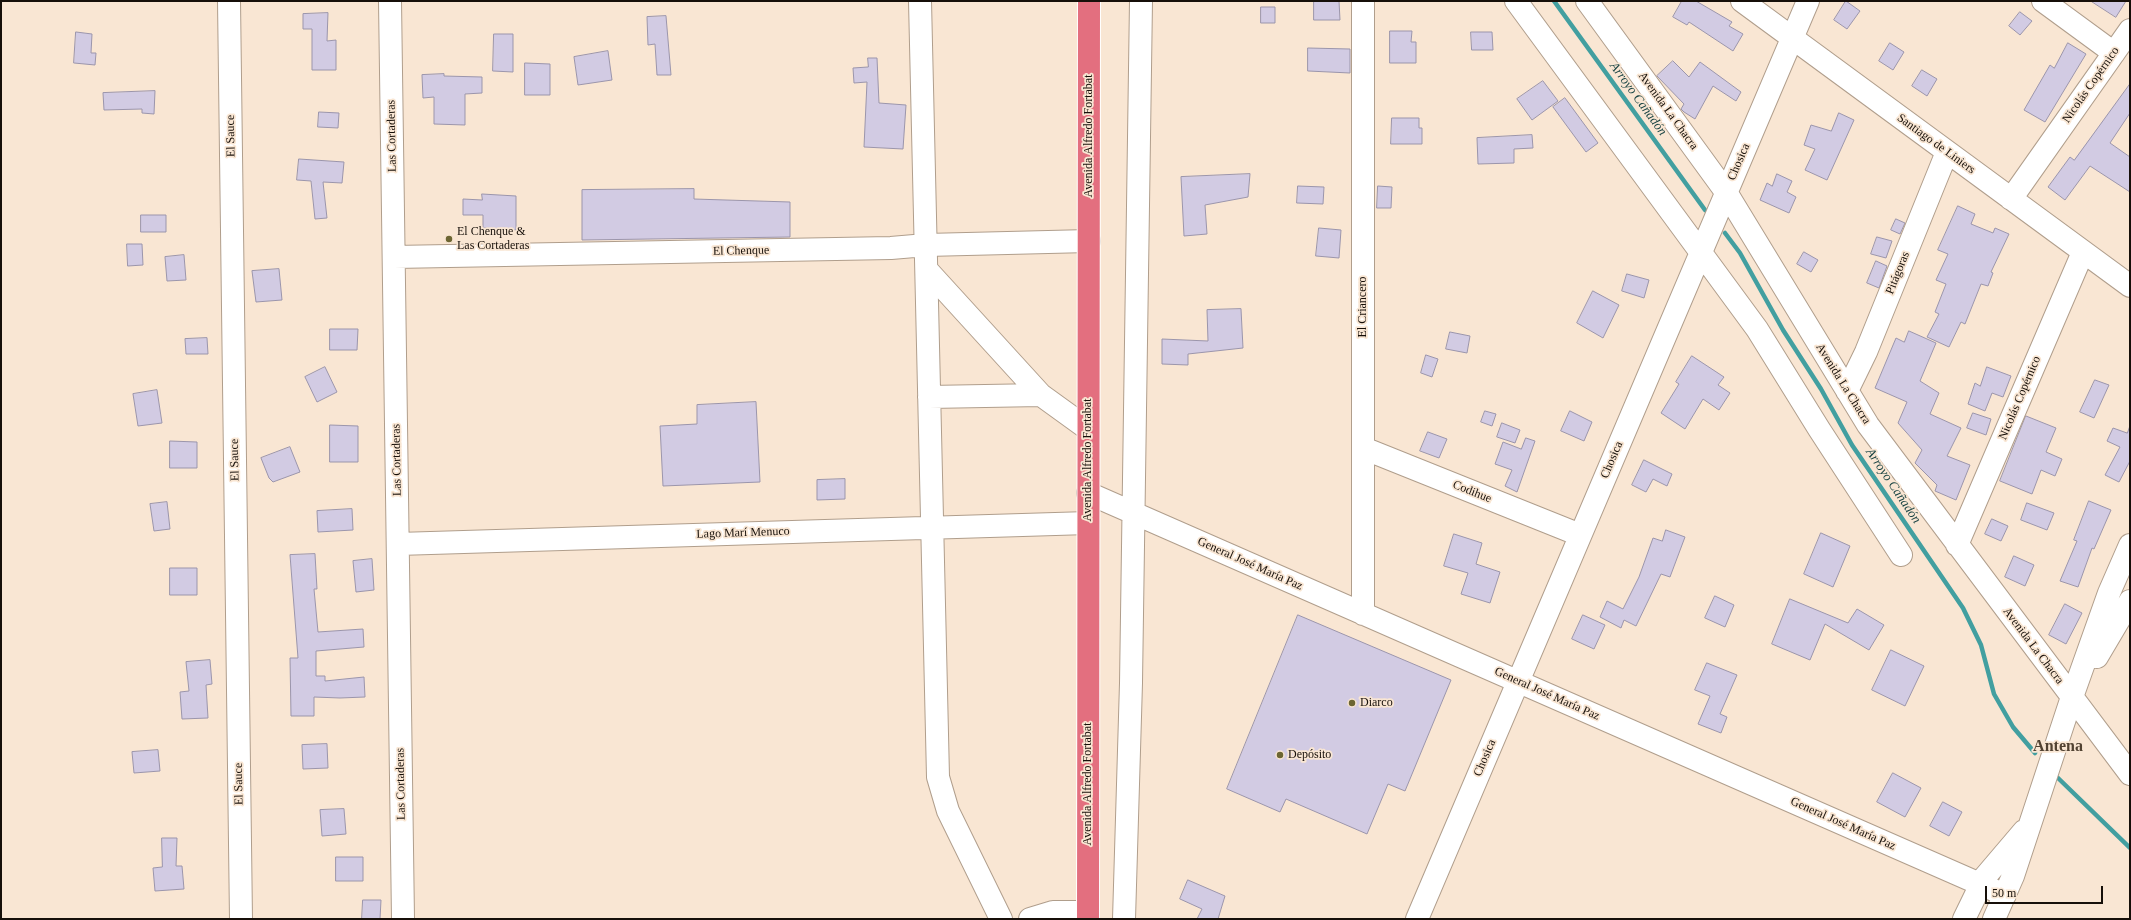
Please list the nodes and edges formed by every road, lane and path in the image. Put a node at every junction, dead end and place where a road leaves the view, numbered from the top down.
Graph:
1 (229, 1) edge
2 (390, 1) edge
3 (920, 1) edge
4 (1089, 1) edge
5 (1142, 1) edge
6 (1363, 1) edge
7 (1516, 1) edge
8 (1587, 1) edge
9 (1742, 1) edge
10 (1808, 1) edge
11 (2043, 1) edge
12 (2130, 30) edge
13 (1792, 38) junction
14 (2114, 53) junction
15 (1947, 152) junction
16 (1726, 192) junction
17 (2010, 199) junction
18 (1089, 241) junction
19 (926, 245) junction
20 (1701, 252) junction
21 (2083, 252) junction
22 (394, 257) junction
23 (927, 270) junction
24 (2130, 286) edge
25 (1847, 391) junction
26 (1041, 395) junction
27 (930, 397) junction
28 (1088, 429) junction
29 (1363, 448) junction
30 (1088, 493) junction
31 (1134, 513) junction
32 (1088, 523) junction
33 (933, 528) junction
34 (1580, 535) junction
35 (398, 544) junction
36 (1957, 545) junction
37 (2130, 545) edge
38 (1901, 555) dead end
39 (2122, 586) edge
40 (2130, 601) edge
41 (1363, 614) junction
42 (1518, 681) junction
43 (2072, 697) junction
44 (2126, 766) edge
45 (2030, 824) junction
46 (1980, 884) junction
47 (2005, 895) junction
48 (1088, 916) edge
49 (241, 919) edge
50 (403, 919) edge
51 (1001, 919) edge
52 (1030, 919) edge
53 (1124, 919) edge
54 (1417, 919) edge
55 (1964, 919) edge
56 (1994, 919) edge

1 - 49 street, El Sauce
2 - 22 street, Las Cortaderas
3 - 19 street
4 - 18 highway, Avenida Alfredo Fortabat
5 - 31 street
6 - 29 street, El Criancero
7 - 20 street
8 - 16 street, Avenida La Chacra
9 - 13 street, Santiago de Liniers
10 - 13 street, Chosica
11 - 14 street
12 - 14 street, Nicolás Copérnico
13 - 15 street, Santiago de Liniers
13 - 16 street, Chosica
14 - 17 street, Nicolás Copérnico
15 - 17 street, Santiago de Liniers
15 - 25 street, Pitágoras
16 - 20 street, Chosica
16 - 25 street, Avenida La Chacra
17 - 21 street, Santiago de Liniers
18 - 19 street, El Chenque
18 - 28 highway, Avenida Alfredo Fortabat
19 - 22 street, El Chenque
19 - 23 street
20 - 34 street, Chosica
20 - 38 street
21 - 24 street, Santiago de Liniers
21 - 36 street, Nicolás Copérnico
22 - 35 street, Las Cortaderas
23 - 26 street
23 - 27 street
25 - 36 street, Avenida La Chacra
26 - 27 street
26 - 28 street
27 - 33 street
28 - 30 highway, Avenida Alfredo Fortabat
29 - 34 street, Codihue
29 - 41 street, El Criancero
30 - 31 street, General José María Paz
30 - 32 highway, Avenida Alfredo Fortabat
31 - 41 street, General José María Paz
31 - 53 street
32 - 33 street, Lago Marí Menuco
32 - 48 highway, Avenida Alfredo Fortabat
33 - 35 street, Lago Marí Menuco
33 - 51 street
34 - 42 street, Chosica
35 - 50 street, Las Cortaderas
36 - 43 street, Avenida La Chacra
37 - 39 street
39 - 43 street
40 - 43 street
41 - 42 street, General José María Paz
42 - 46 street, General José María Paz
42 - 54 street, Chosica
43 - 44 street, Avenida La Chacra
43 - 45 street
45 - 46 street
45 - 47 street
46 - 47 street, General José María Paz
46 - 55 street
47 - 56 street
48 - 52 street

